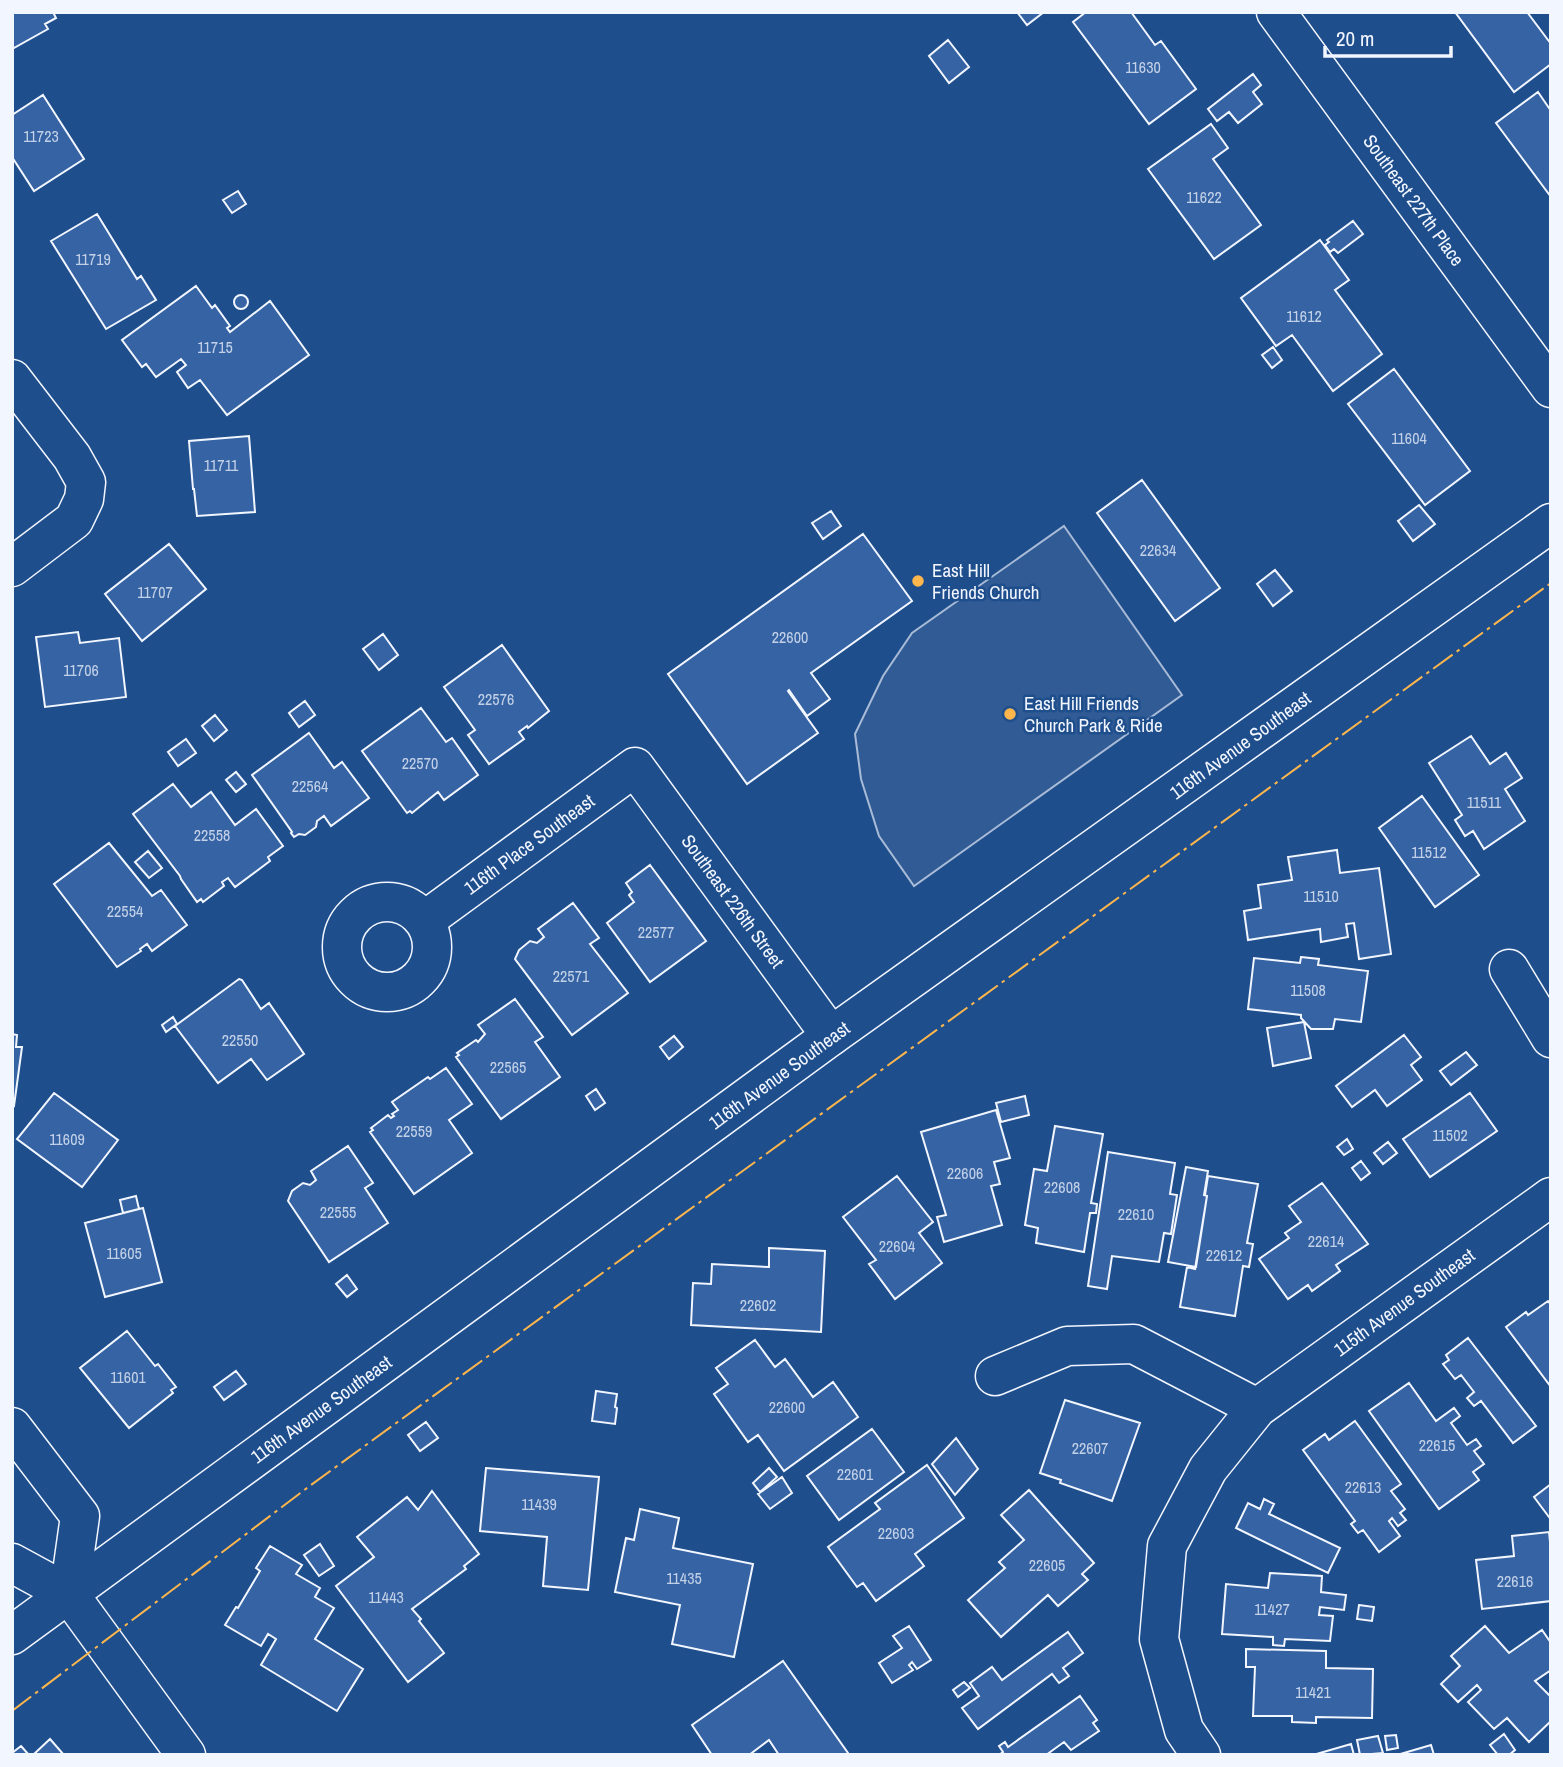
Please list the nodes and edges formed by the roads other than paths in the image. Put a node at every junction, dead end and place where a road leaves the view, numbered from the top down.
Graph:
1 (1276, 12) edge
2 (1551, 388) edge
3 (19, 402) edge
4 (1551, 523) edge
5 (12, 566) edge
6 (635, 767) joint
7 (424, 921) dead end
8 (1509, 969) dead end
9 (831, 1036) junction
10 (1551, 1038) edge
11 (1551, 1197) edge
12 (995, 1376) dead end
13 (1257, 1408) junction
14 (12, 1427) edge
15 (12, 1563) edge
16 (69, 1594) junction
17 (12, 1635) edge
18 (186, 1755) edge
19 (1200, 1755) edge

1 - 2 street, Southeast 227th Place
3 - 5 street
4 - 9 street, 116th Avenue Southeast
6 - 7 street, 116th Place Southeast
6 - 9 street, Southeast 226th Street
8 - 10 street
9 - 16 street, 116th Avenue Southeast
11 - 13 street, 115th Avenue Southeast
12 - 13 street
13 - 19 street
14 - 16 street
15 - 16 street
16 - 17 street, 116th Avenue Southeast
16 - 18 street

